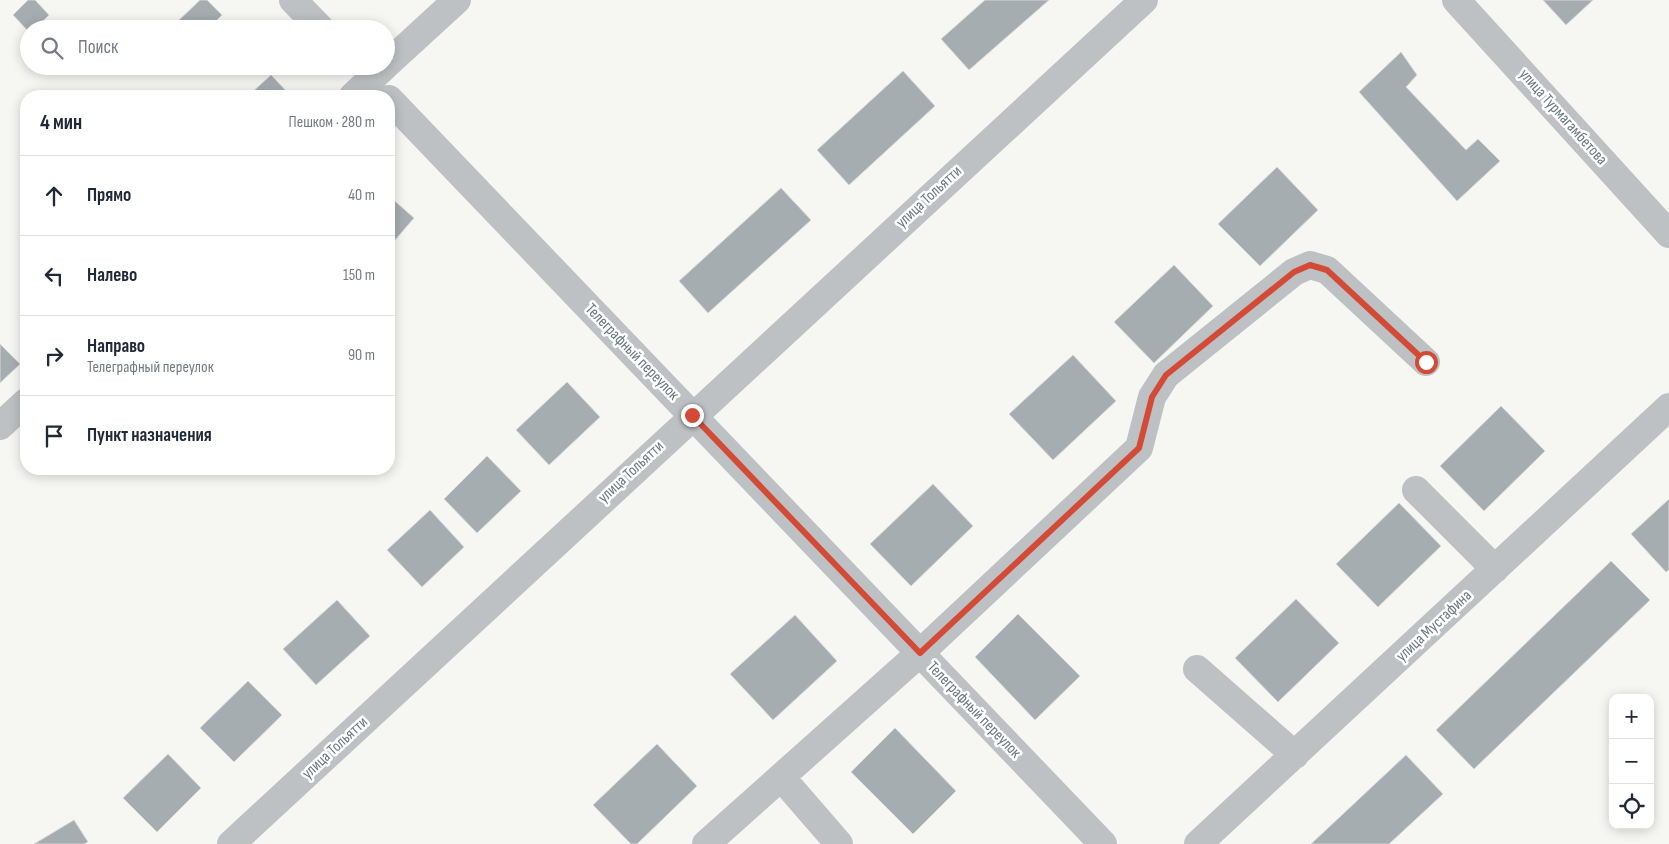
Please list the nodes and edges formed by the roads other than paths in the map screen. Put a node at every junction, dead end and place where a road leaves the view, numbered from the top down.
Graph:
1 (293, 0) edge
2 (457, 0) edge
3 (1144, 0) edge
4 (1456, 0) edge
5 (312, 20) edge
6 (395, 58) edge
7 (395, 105) edge
8 (1669, 234) edge
9 (1426, 362) dead end
10 (20, 408) edge
11 (1669, 408) edge
12 (692, 415) junction
13 (0, 426) edge
14 (1416, 490) dead end
15 (1495, 569) junction
16 (920, 653) junction
17 (1197, 669) dead end
18 (1295, 755) junction
19 (781, 777) junction
20 (231, 844) edge
21 (706, 844) edge
22 (839, 844) edge
23 (1102, 844) edge
24 (1198, 844) edge

1 - 5 street
2 - 6 street
3 - 12 street, улица Тольятти
4 - 8 street, улица Турмагамбетова
7 - 12 street, Телеграфный переулок
9 - 16 street
10 - 13 street
11 - 15 street, улица Мустафина
12 - 16 street, Телеграфный переулок
12 - 20 street, улица Тольятти
14 - 15 street
15 - 18 street, улица Мустафина
16 - 19 street
16 - 23 street, Телеграфный переулок
17 - 18 street
18 - 24 street, улица Мустафина
19 - 21 street
19 - 22 street

